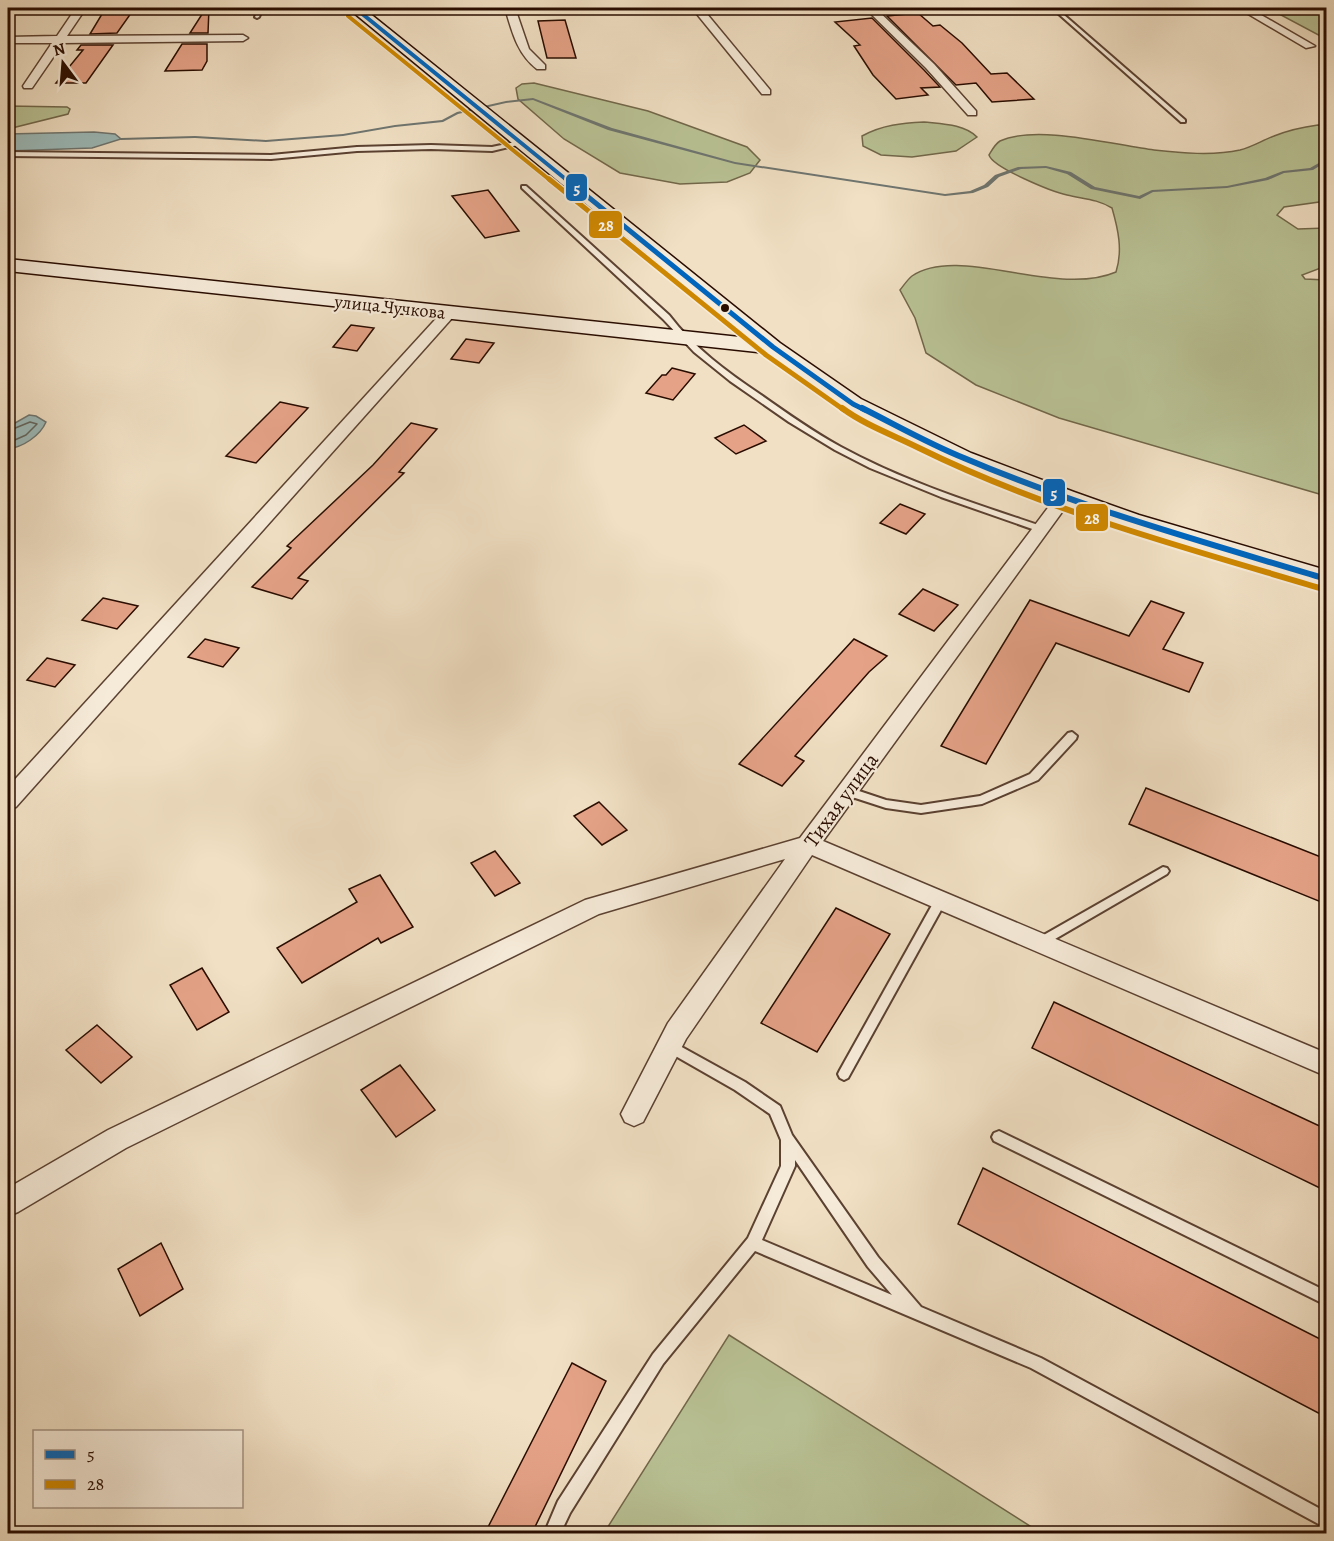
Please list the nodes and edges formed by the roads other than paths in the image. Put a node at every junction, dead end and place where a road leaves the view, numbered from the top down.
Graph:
1 (81, 8) edge
2 (261, 8) edge
3 (356, 8) edge
4 (510, 8) edge
5 (698, 8) edge
6 (870, 8) edge
7 (1054, 8) edge
8 (1243, 8) edge
9 (256, 17) dead end
10 (243, 38) dead end
11 (59, 39) junction
12 (8, 40) edge
13 (1310, 46) dead end
14 (542, 67) dead end
15 (28, 86) dead end
16 (766, 92) dead end
17 (972, 113) dead end
18 (1183, 121) dead end
19 (520, 143) junction
20 (8, 154) edge
21 (524, 187) dead end
22 (8, 265) edge
23 (448, 314) junction
24 (681, 338) junction
25 (773, 347) junction
26 (1065, 497) junction
27 (1041, 529) junction
28 (1326, 579) edge
29 (1072, 736) dead end
30 (847, 791) junction
31 (8, 801) edge
32 (807, 844) junction
33 (1164, 871) dead end
34 (940, 901) junction
35 (1039, 943) junction
36 (669, 1046) junction
37 (1326, 1065) edge
38 (844, 1074) dead end
39 (634, 1114) dead end
40 (999, 1137) dead end
41 (789, 1140) junction
42 (8, 1203) edge
43 (753, 1243) junction
44 (1326, 1298) edge
45 (918, 1313) junction
46 (1326, 1520) edge
47 (552, 1533) edge

1 - 11 street
2 - 9 lane
3 - 19 main road
4 - 14 street
5 - 16 street
6 - 17 street
7 - 18 lane
8 - 13 street
10 - 11 street
11 - 12 street
11 - 15 street
19 - 20 lane
19 - 25 main road
21 - 24 lane
22 - 23 main road, улица Чучкова
23 - 24 main road, улица Чучкова
23 - 31 street
24 - 25 main road, улица Чучкова
24 - 27 lane
25 - 26 main road
26 - 27 street, Тихая улица
26 - 28 main road
27 - 30 street, Тихая улица
29 - 30 lane
30 - 32 street, Тихая улица
32 - 34 street
32 - 36 street, Тихая улица
32 - 42 street
33 - 35 lane
34 - 35 street
34 - 38 lane
35 - 37 street
36 - 39 street, Тихая улица
36 - 41 lane
40 - 44 lane
41 - 43 lane
41 - 45 lane
43 - 45 lane
43 - 47 lane
45 - 46 lane

